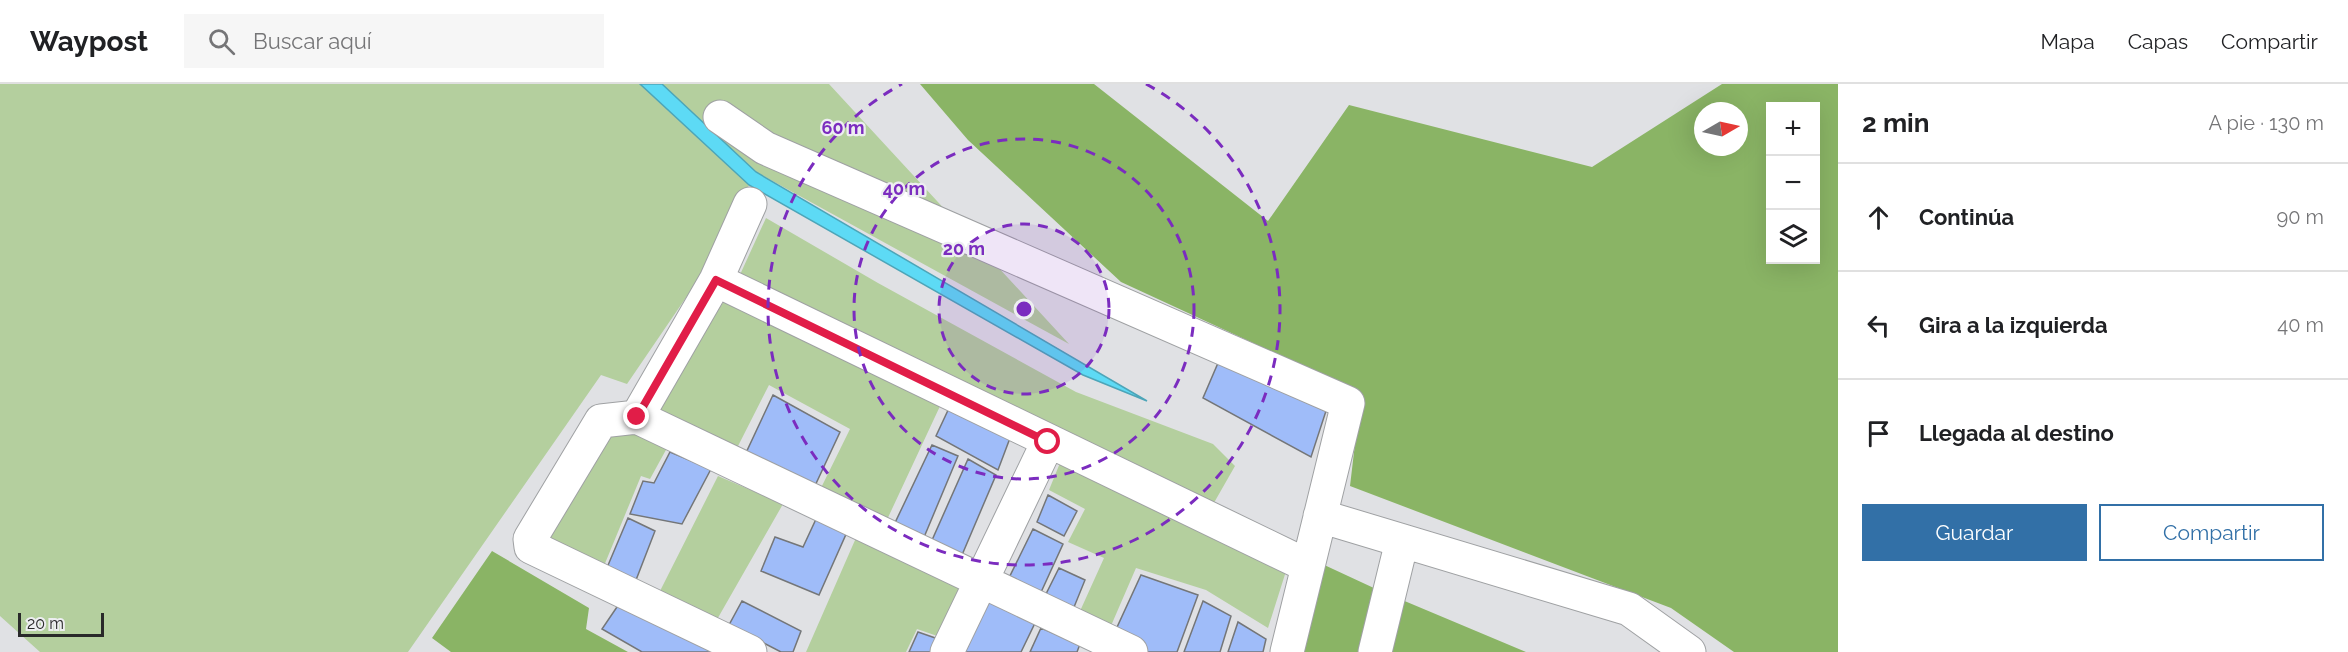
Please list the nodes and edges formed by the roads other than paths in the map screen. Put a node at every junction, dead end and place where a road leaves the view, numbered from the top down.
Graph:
1 (720, 117) dead end
2 (750, 204) dead end
3 (716, 280) junction
4 (637, 417) junction
5 (1048, 442) junction
6 (1320, 516) junction
7 (1402, 541) junction
8 (1308, 566) junction
9 (983, 581) junction
10 (750, 652) edge
11 (947, 652) edge
12 (1131, 652) edge
13 (1287, 652) edge
14 (1376, 652) edge
15 (1689, 652) edge

1 - 6 street
2 - 3 street
3 - 4 street
3 - 5 street
4 - 9 street
4 - 10 street
5 - 8 street
5 - 9 street
6 - 7 street
6 - 8 street
7 - 14 street
7 - 15 street
8 - 13 street
9 - 11 street
9 - 12 street

